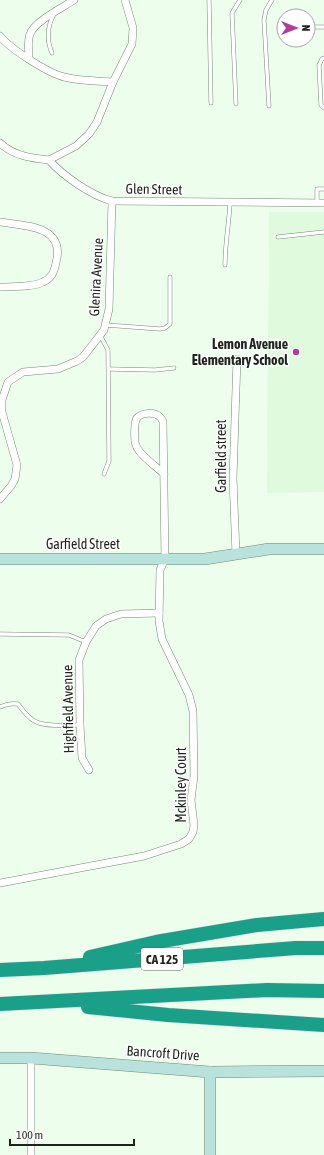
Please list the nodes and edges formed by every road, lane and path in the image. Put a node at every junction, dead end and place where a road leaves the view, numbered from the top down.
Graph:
1 (74, 0) edge
2 (125, 0) edge
3 (209, 0) edge
4 (240, 0) edge
5 (272, 0) edge
6 (55, 13) junction
7 (0, 36) edge
8 (52, 53) dead end
9 (324, 58) edge
10 (29, 59) junction
11 (113, 82) junction
12 (211, 103) dead end
13 (236, 104) dead end
14 (269, 106) dead end
15 (324, 108) edge
16 (0, 143) edge
17 (49, 160) junction
18 (324, 189) edge
19 (112, 201) junction
20 (230, 203) junction
21 (320, 203) edge
22 (0, 222) edge
23 (324, 232) edge
24 (278, 237) dead end
25 (225, 265) dead end
26 (170, 277) dead end
27 (0, 287) edge
28 (106, 325) junction
29 (100, 335) junction
30 (236, 359) dead end
31 (174, 368) dead end
32 (108, 369) junction
33 (104, 474) dead end
34 (164, 474) junction
35 (0, 499) edge
36 (324, 549) edge
37 (236, 554) junction
38 (0, 559) edge
39 (165, 559) junction
40 (159, 613) junction
41 (0, 634) edge
42 (86, 642) junction
43 (0, 707) edge
44 (80, 724) junction
45 (89, 770) dead end
46 (0, 883) edge
47 (324, 919) edge
48 (324, 948) edge
49 (44, 968) junction
50 (0, 970) edge
51 (324, 990) edge
52 (43, 1002) junction
53 (0, 1004) edge
54 (324, 1025) edge
55 (0, 1058) edge
56 (31, 1058) junction
57 (324, 1071) edge
58 (210, 1072) junction
59 (31, 1155) edge
60 (210, 1155) edge

1 - 6 street
2 - 11 street
3 - 12 lane
4 - 13 lane
5 - 14 lane
6 - 8 lane
6 - 10 street
7 - 10 street
9 - 15 lane
10 - 11 street
11 - 17 street
16 - 17 street
17 - 19 street, Glen Street
18 - 21 lane
19 - 20 street, Glen Street
19 - 28 street, Glenira Avenue
20 - 21 street, Glen Street
20 - 25 lane
22 - 27 street
23 - 24 lane
26 - 28 lane
28 - 29 street, Glenira Avenue
29 - 32 lane
29 - 35 street, Glenira Avenue
30 - 37 street, Garfield street
31 - 32 lane
32 - 33 lane
34 - 34 street
34 - 39 street
36 - 37 street, Garfield Street
37 - 39 street, Garfield Street
38 - 39 street, Garfield Street
39 - 40 street
40 - 42 street, Highfield Avenue
40 - 46 street, Mckinley Court
41 - 42 lane
42 - 44 street, Highfield Avenue
43 - 44 lane
44 - 45 street, Highfield Avenue
47 - 49 highway
48 - 49 highway, CA 125
49 - 50 highway, CA 125
51 - 52 highway
52 - 53 highway
52 - 54 highway
55 - 56 street, Bancroft Drive
56 - 58 street, Bancroft Drive
56 - 59 street
57 - 58 street, Bancroft Drive
58 - 60 street

